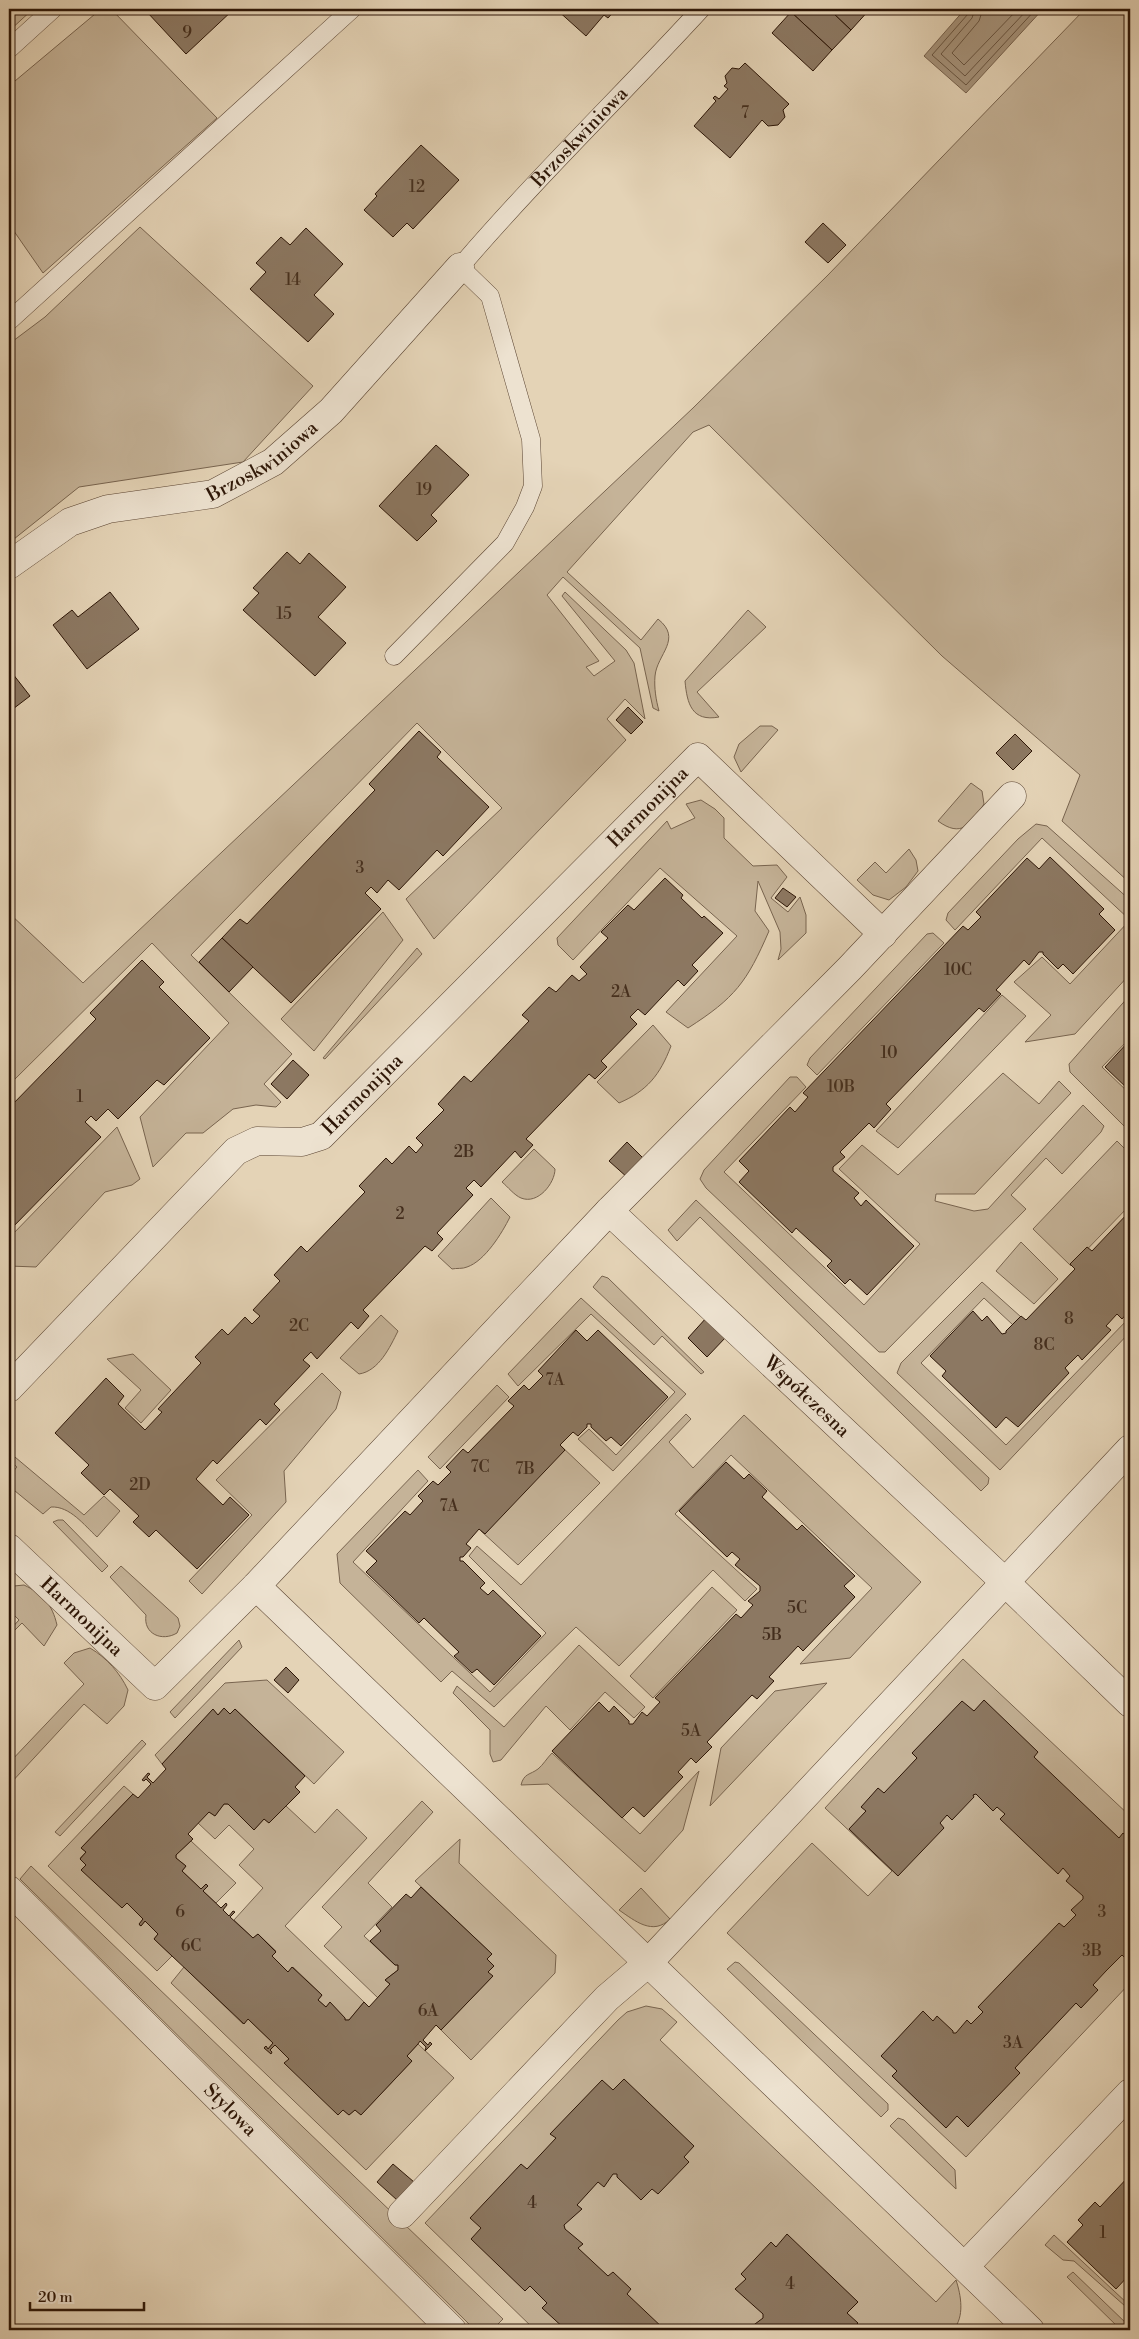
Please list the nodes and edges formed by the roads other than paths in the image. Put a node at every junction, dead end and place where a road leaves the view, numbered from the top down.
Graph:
1 (52, 9) edge
2 (352, 9) edge
3 (702, 9) edge
4 (9, 49) edge
5 (460, 267) junction
6 (9, 321) edge
7 (9, 565) edge
8 (394, 656) dead end
9 (1012, 796) dead end
10 (883, 934) junction
11 (609, 1211) junction
12 (9, 1388) edge
13 (1130, 1449) edge
14 (9, 1548) edge
15 (1006, 1582) junction
16 (256, 1586) junction
17 (1130, 1703) edge
18 (9, 1890) edge
19 (648, 1963) junction
20 (1130, 2093) edge
21 (402, 2214) dead end
22 (965, 2266) junction
23 (452, 2330) edge
24 (1030, 2330) edge

1 - 4 lane
2 - 6 lane
3 - 5 lane, Brzoskwiniowa
5 - 7 street, Brzoskwiniowa
5 - 8 lane
9 - 10 street
10 - 11 street
10 - 12 street, Harmonijna
11 - 15 street, Współczesna
11 - 16 street
13 - 15 street
14 - 16 street, Harmonijna
15 - 17 street, Współczesna
15 - 19 street
16 - 19 street
18 - 23 street, Stylowa
19 - 21 street
19 - 22 street
20 - 22 street
22 - 24 street

